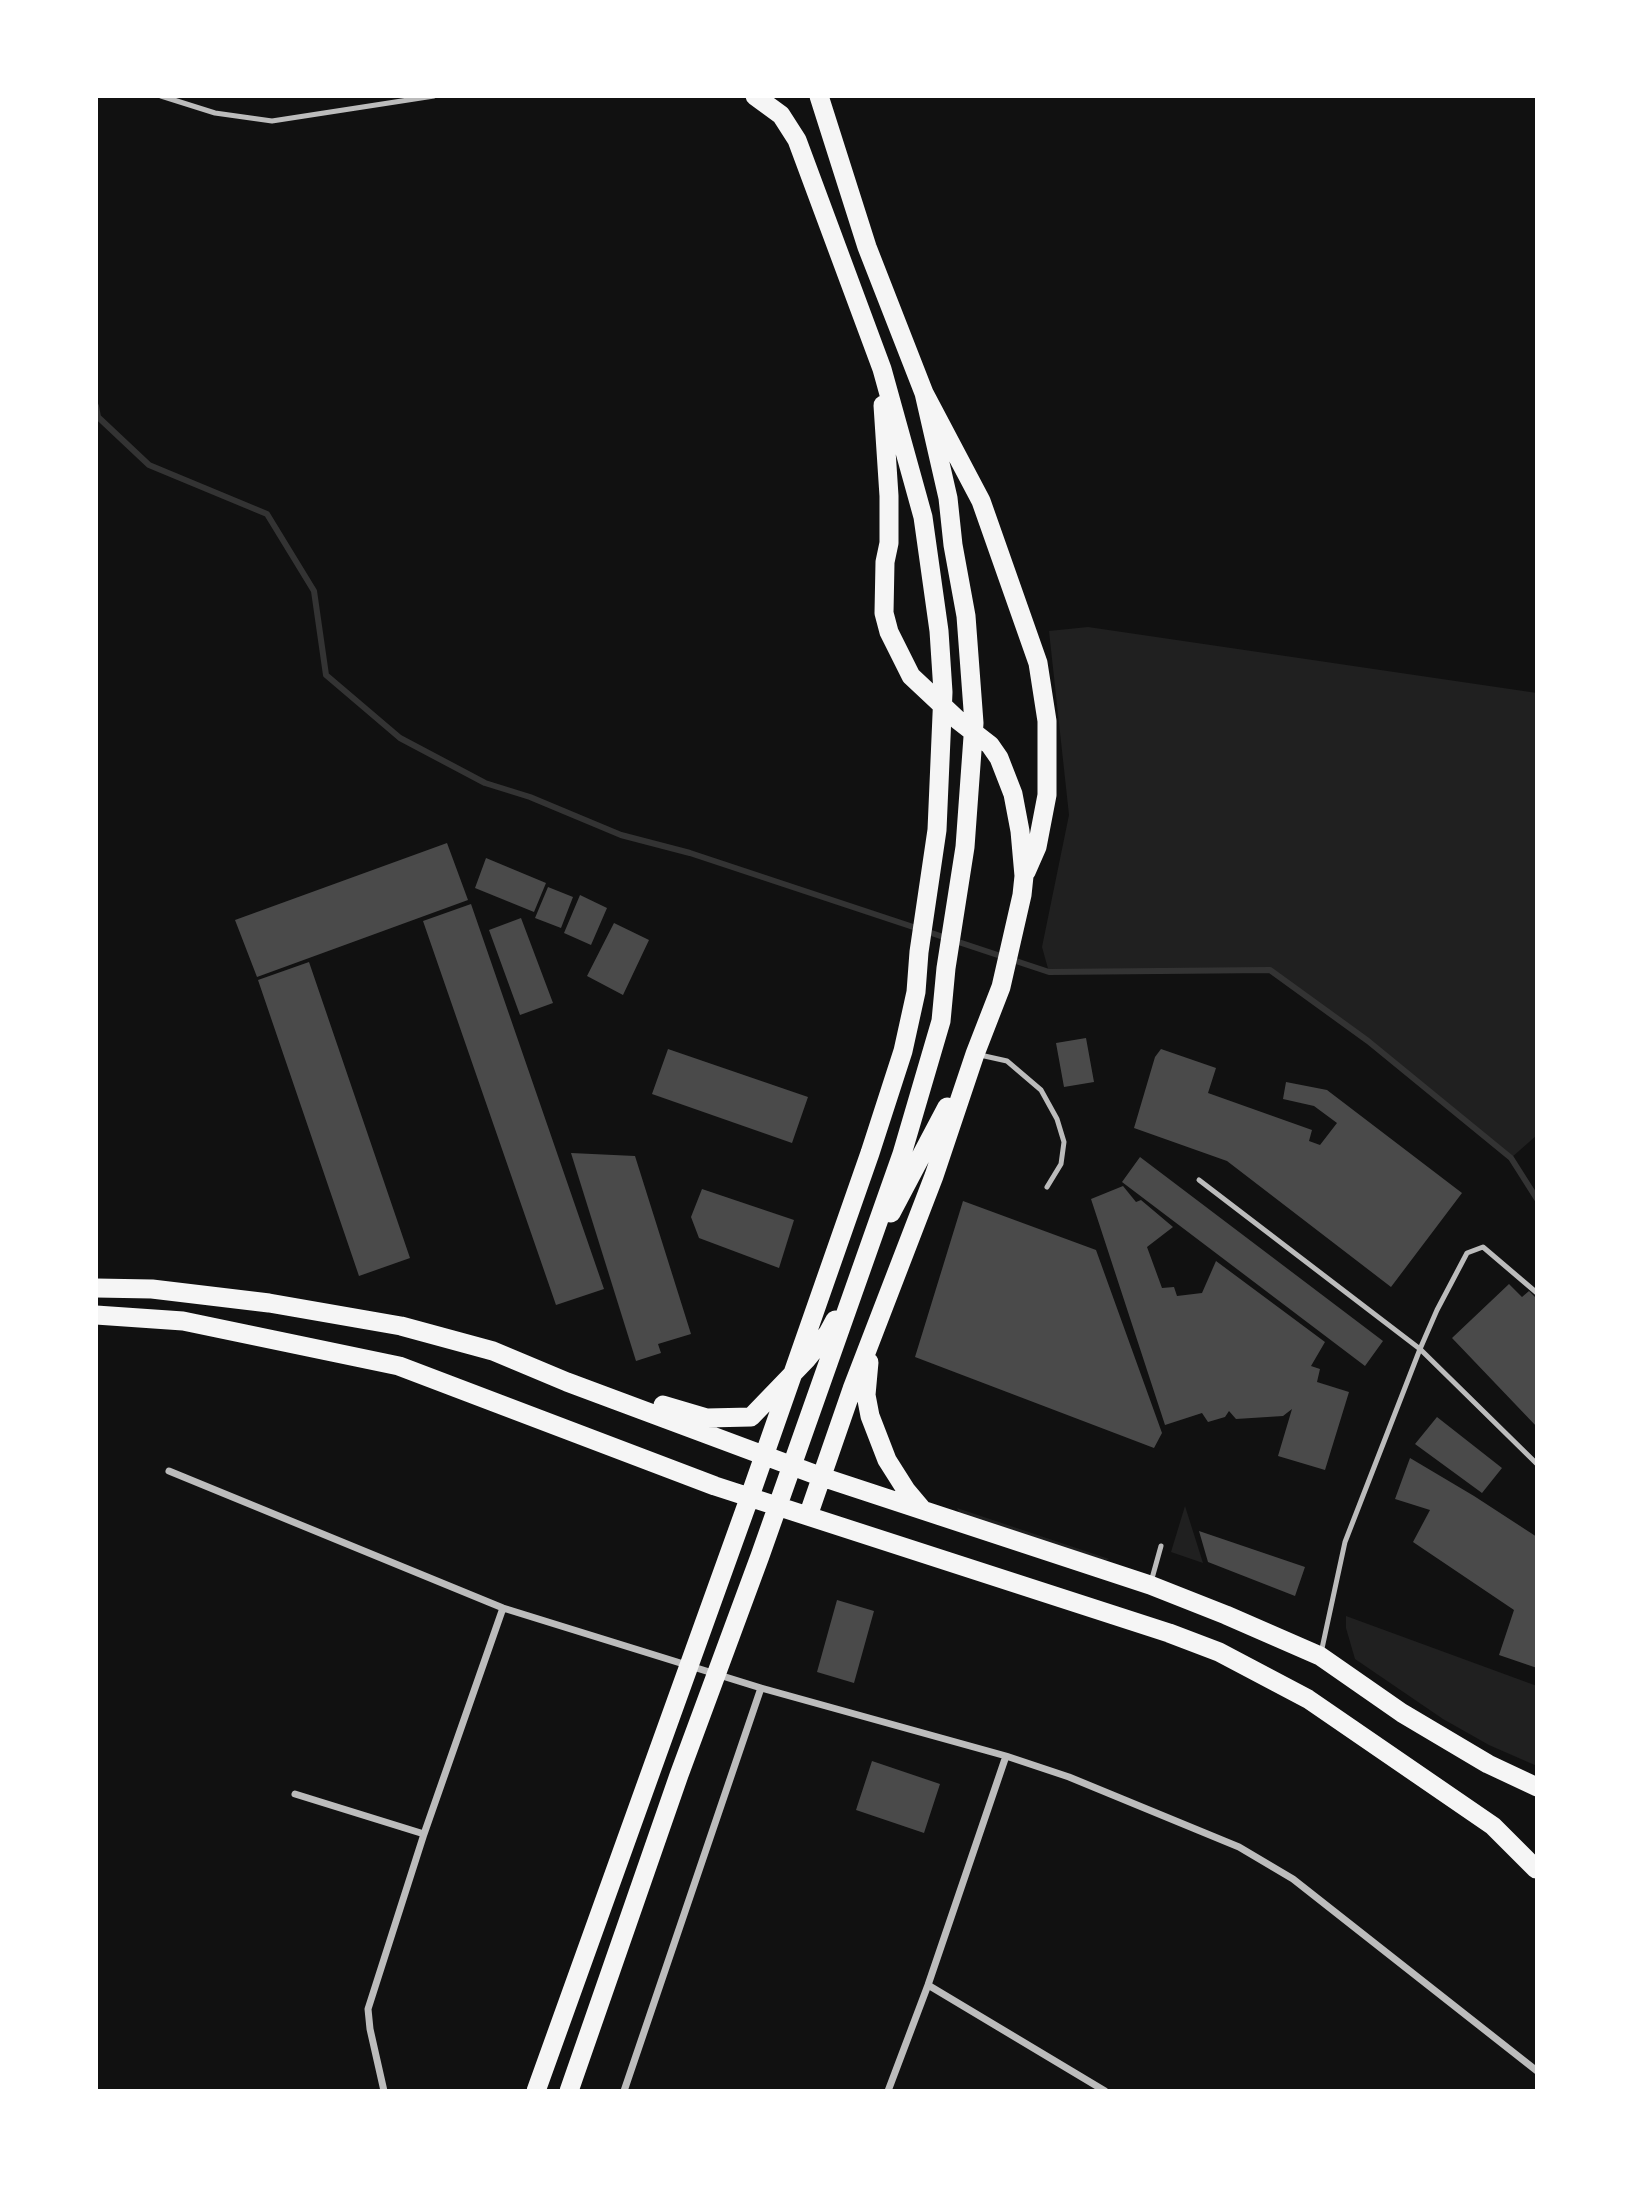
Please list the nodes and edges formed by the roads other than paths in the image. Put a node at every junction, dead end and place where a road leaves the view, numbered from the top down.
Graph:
1 (161, 96) edge
2 (434, 96) edge
3 (755, 96) edge
4 (819, 96) edge
5 (881, 369) junction
6 (924, 393) junction
7 (1023, 885) junction
8 (975, 1054) junction
9 (1199, 1180) dead end
10 (1047, 1187) dead end
11 (96, 1288) edge
12 (1537, 1293) edge
13 (96, 1315) edge
14 (875, 1326) junction
15 (1420, 1349) junction
16 (567, 1381) junction
17 (1537, 1464) edge
18 (169, 1471) dead end
19 (822, 1477) junction
20 (925, 1511) junction
21 (808, 1516) junction
22 (1161, 1546) dead end
23 (1150, 1585) junction
24 (503, 1608) junction
25 (1320, 1656) junction
26 (761, 1688) junction
27 (1006, 1756) junction
28 (1537, 1787) edge
29 (295, 1794) dead end
30 (424, 1834) junction
31 (1537, 1847) edge
32 (1536, 1870) edge
33 (928, 1985) junction
34 (1537, 2071) edge
35 (384, 2091) edge
36 (536, 2091) edge
37 (569, 2091) edge
38 (624, 2091) edge
39 (888, 2091) edge
40 (1105, 2091) edge

1 - 2 lane
3 - 5 highway
4 - 6 highway
5 - 7 highway
5 - 36 highway
6 - 7 highway
6 - 37 highway
7 - 8 highway
8 - 10 lane
8 - 14 highway
8 - 16 highway
9 - 15 lane
11 - 16 highway
12 - 15 lane
13 - 21 highway
14 - 19 highway
14 - 20 highway
15 - 17 lane
15 - 25 lane
16 - 19 highway
18 - 24 street
19 - 20 highway
19 - 21 highway
20 - 23 highway
21 - 32 highway
22 - 23 lane
23 - 25 highway
24 - 26 street
24 - 30 street
25 - 28 highway
26 - 27 street
26 - 38 street
27 - 33 street
27 - 34 street
29 - 30 street
30 - 35 street
31 - 32 highway
33 - 39 street
33 - 40 street

